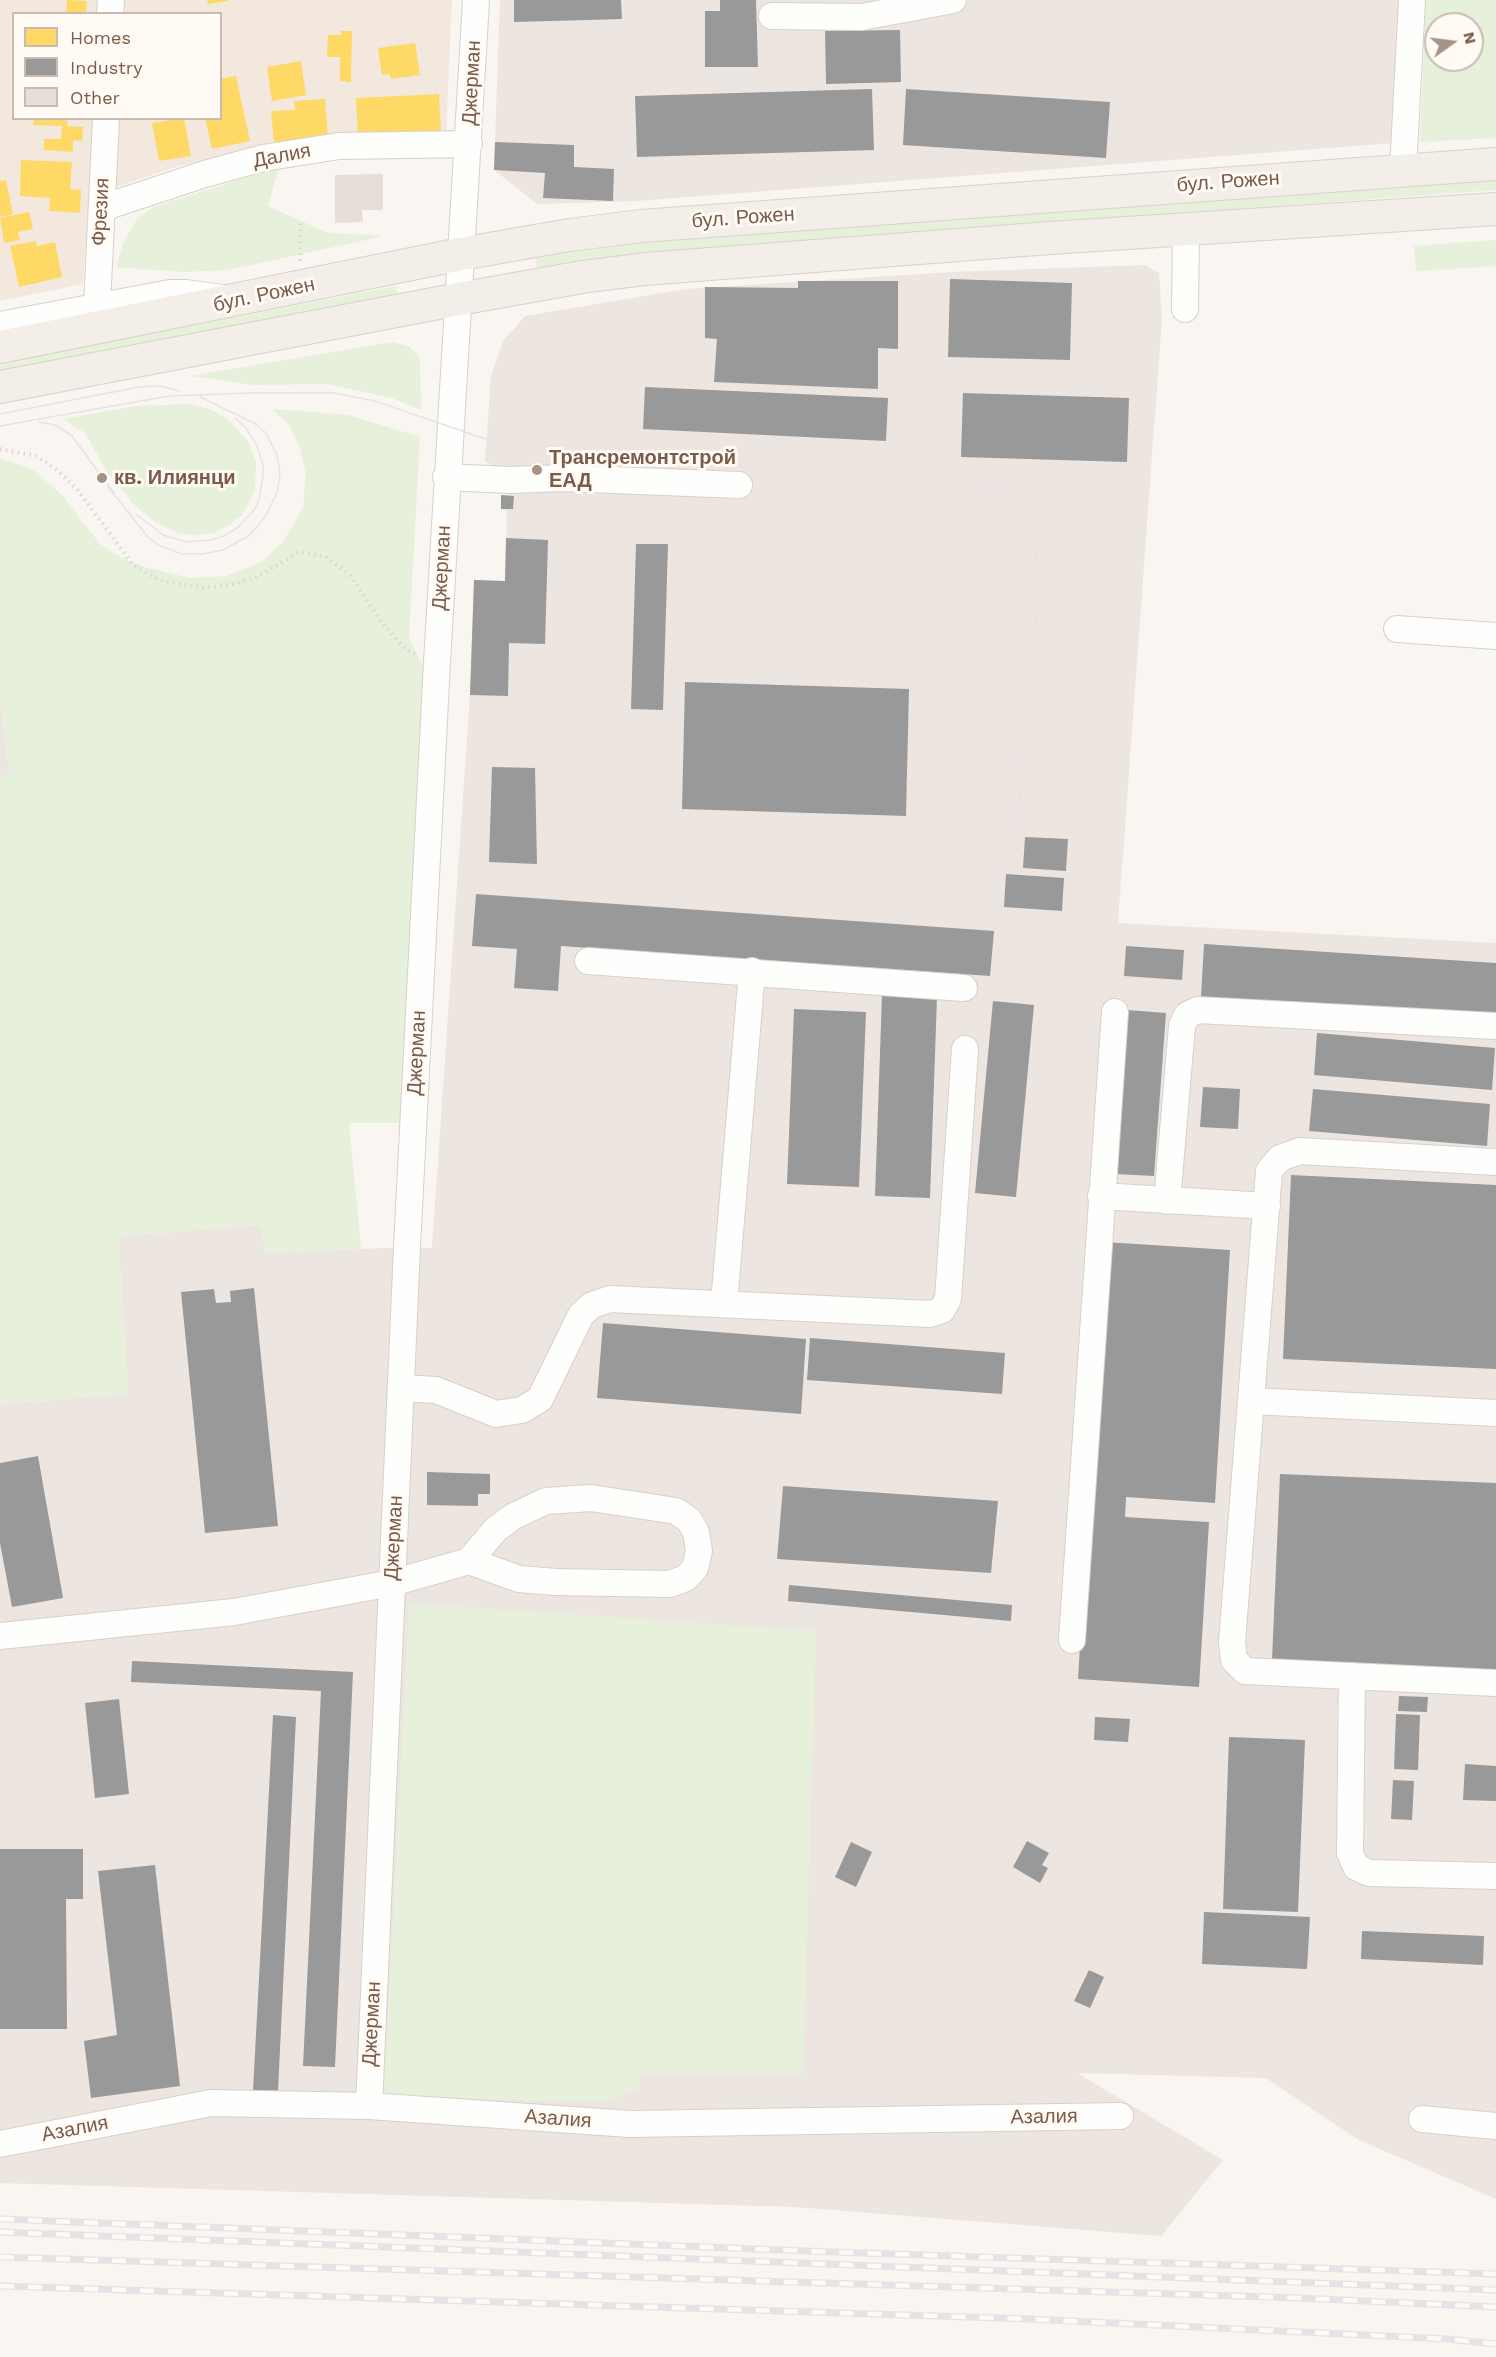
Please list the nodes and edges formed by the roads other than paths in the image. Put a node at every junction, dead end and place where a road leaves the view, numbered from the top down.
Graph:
1 (476, 0) edge
2 (953, 0) edge
3 (1412, 0) edge
4 (772, 16) dead end
5 (106, 120) edge
6 (469, 144) junction
7 (1496, 164) edge
8 (1403, 170) junction
9 (102, 208) junction
10 (1496, 209) edge
11 (1186, 229) junction
12 (461, 254) junction
13 (253, 297) junction
14 (459, 299) junction
15 (97, 306) junction
16 (1185, 309) dead end
17 (0, 325) edge
18 (0, 347) edge
19 (0, 387) edge
20 (446, 477) junction
21 (740, 485) dead end
22 (1397, 629) dead end
23 (1496, 636) edge
24 (588, 961) dead end
25 (752, 971) junction
26 (964, 988) dead end
27 (1115, 1012) dead end
28 (1496, 1026) edge
29 (965, 1048) dead end
30 (1496, 1162) edge
31 (1101, 1196) junction
32 (1167, 1201) junction
33 (1267, 1206) junction
34 (724, 1304) junction
35 (401, 1388) junction
36 (1251, 1401) junction
37 (1496, 1413) edge
38 (469, 1561) junction
39 (392, 1583) junction
40 (0, 1636) edge
41 (1072, 1640) dead end
42 (1352, 1676) junction
43 (1496, 1683) edge
44 (1496, 1876) edge
45 (369, 2106) junction
46 (1120, 2116) dead end
47 (1422, 2119) dead end
48 (1496, 2126) edge
49 (0, 2144) edge

1 - 6 street, Джерман
2 - 4 street
3 - 8 street
5 - 9 street, Фрезия
6 - 9 street, Далия
6 - 12 street, Джерман
7 - 8 main road, бул. Рожен
8 - 12 main road, бул. Рожен
9 - 15 street, Фрезия
10 - 11 main road, бул. Рожен
11 - 14 main road, бул. Рожен
11 - 16 street
12 - 13 main road, бул. Рожен
12 - 14 street, Джерман
13 - 15 street
13 - 18 main road, бул. Рожен
14 - 19 main road, бул. Рожен
14 - 20 street, Джерман
15 - 17 street
20 - 21 street
20 - 35 street, Джерман
22 - 23 street
24 - 25 street
25 - 26 street
25 - 34 street
27 - 31 street
28 - 32 street
29 - 34 street
30 - 33 street
31 - 32 street
31 - 41 street
32 - 33 street
33 - 36 street
34 - 35 street
35 - 39 street, Джерман
36 - 37 street
36 - 42 street
38 - 38 street
38 - 39 street
39 - 40 street
39 - 45 street, Джерман
42 - 43 street
42 - 44 street
45 - 46 street, Азалия
45 - 49 street, Азалия
47 - 48 street

